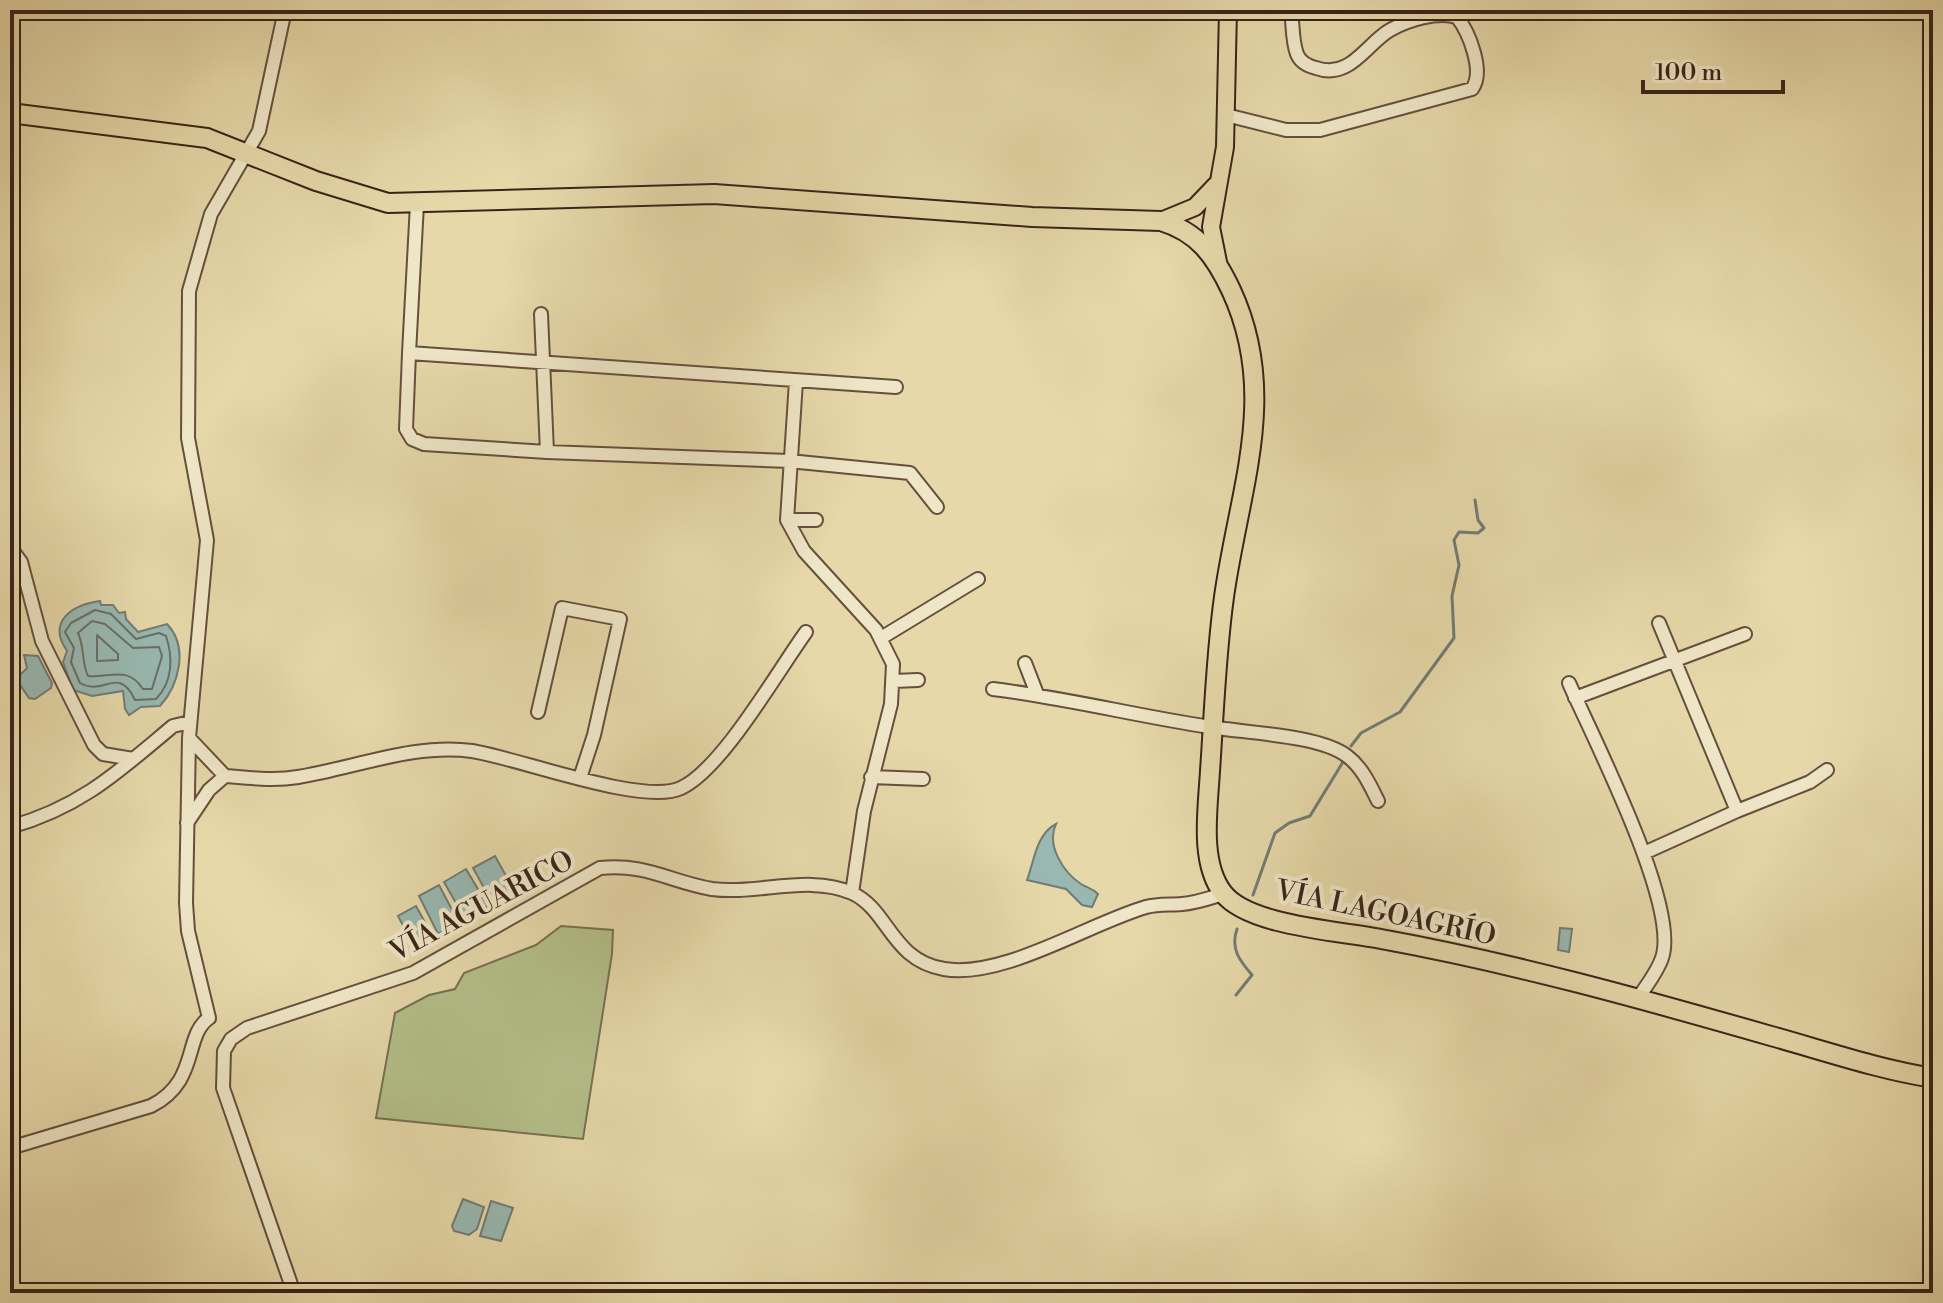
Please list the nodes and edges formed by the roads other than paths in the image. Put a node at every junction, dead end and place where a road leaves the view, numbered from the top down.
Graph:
1 (285, 10) edge
2 (1228, 10) edge
3 (1291, 10) edge
4 (10, 113) edge
5 (1226, 115) junction
6 (247, 154) junction
7 (1217, 184) junction
8 (417, 204) junction
9 (1161, 221) junction
10 (1218, 262) junction
11 (541, 314) dead end
12 (409, 353) junction
13 (544, 361) junction
14 (796, 381) junction
15 (896, 387) dead end
16 (547, 452) junction
17 (789, 461) junction
18 (937, 507) dead end
19 (787, 520) junction
20 (816, 520) dead end
21 (10, 547) edge
22 (978, 579) dead end
23 (1659, 623) dead end
24 (806, 632) dead end
25 (1745, 634) dead end
26 (881, 638) junction
27 (1676, 660) junction
28 (1025, 663) dead end
29 (918, 680) dead end
30 (894, 681) junction
31 (1569, 683) dead end
32 (993, 689) dead end
33 (1037, 694) junction
34 (1575, 698) junction
35 (538, 712) dead end
36 (190, 722) junction
37 (1213, 728) junction
38 (189, 738) junction
39 (133, 759) junction
40 (1827, 770) dead end
41 (225, 776) junction
42 (871, 777) junction
43 (580, 778) junction
44 (923, 779) dead end
45 (1378, 801) dead end
46 (1737, 811) junction
47 (186, 825) junction
48 (10, 827) edge
49 (1644, 853) junction
50 (852, 893) junction
51 (1223, 894) junction
52 (1637, 1000) junction
53 (1933, 1078) edge
54 (10, 1148) edge
55 (294, 1293) edge

1 - 6 street
2 - 5 main road
3 - 5 street
4 - 6 highway
5 - 7 main road
6 - 8 highway
6 - 36 street
7 - 9 main road
7 - 10 main road
8 - 9 highway
8 - 12 street
9 - 10 highway
10 - 37 highway
11 - 13 street
12 - 13 street
12 - 16 street
13 - 14 street
13 - 16 street
14 - 15 street
14 - 17 street
16 - 17 street
17 - 18 street
17 - 19 street
19 - 20 street
19 - 26 street
21 - 39 street
22 - 26 street
23 - 27 street
24 - 43 street
25 - 27 street
26 - 30 street
27 - 34 street
27 - 46 street
28 - 33 street
29 - 30 street
30 - 42 street
31 - 34 street
32 - 33 street
33 - 37 street
34 - 49 street
35 - 43 street
36 - 38 street
36 - 39 street
37 - 45 street
37 - 51 highway
38 - 41 street
38 - 47 street
39 - 48 street
40 - 46 street
41 - 43 street
41 - 47 street
42 - 44 street
42 - 50 street
46 - 49 street
47 - 54 street
49 - 52 street
50 - 51 street
50 - 55 street, VÍA AGUARICO
51 - 52 highway, VÍA LAGOAGRÍO
52 - 53 highway, VÍA LAGOAGRÍO

